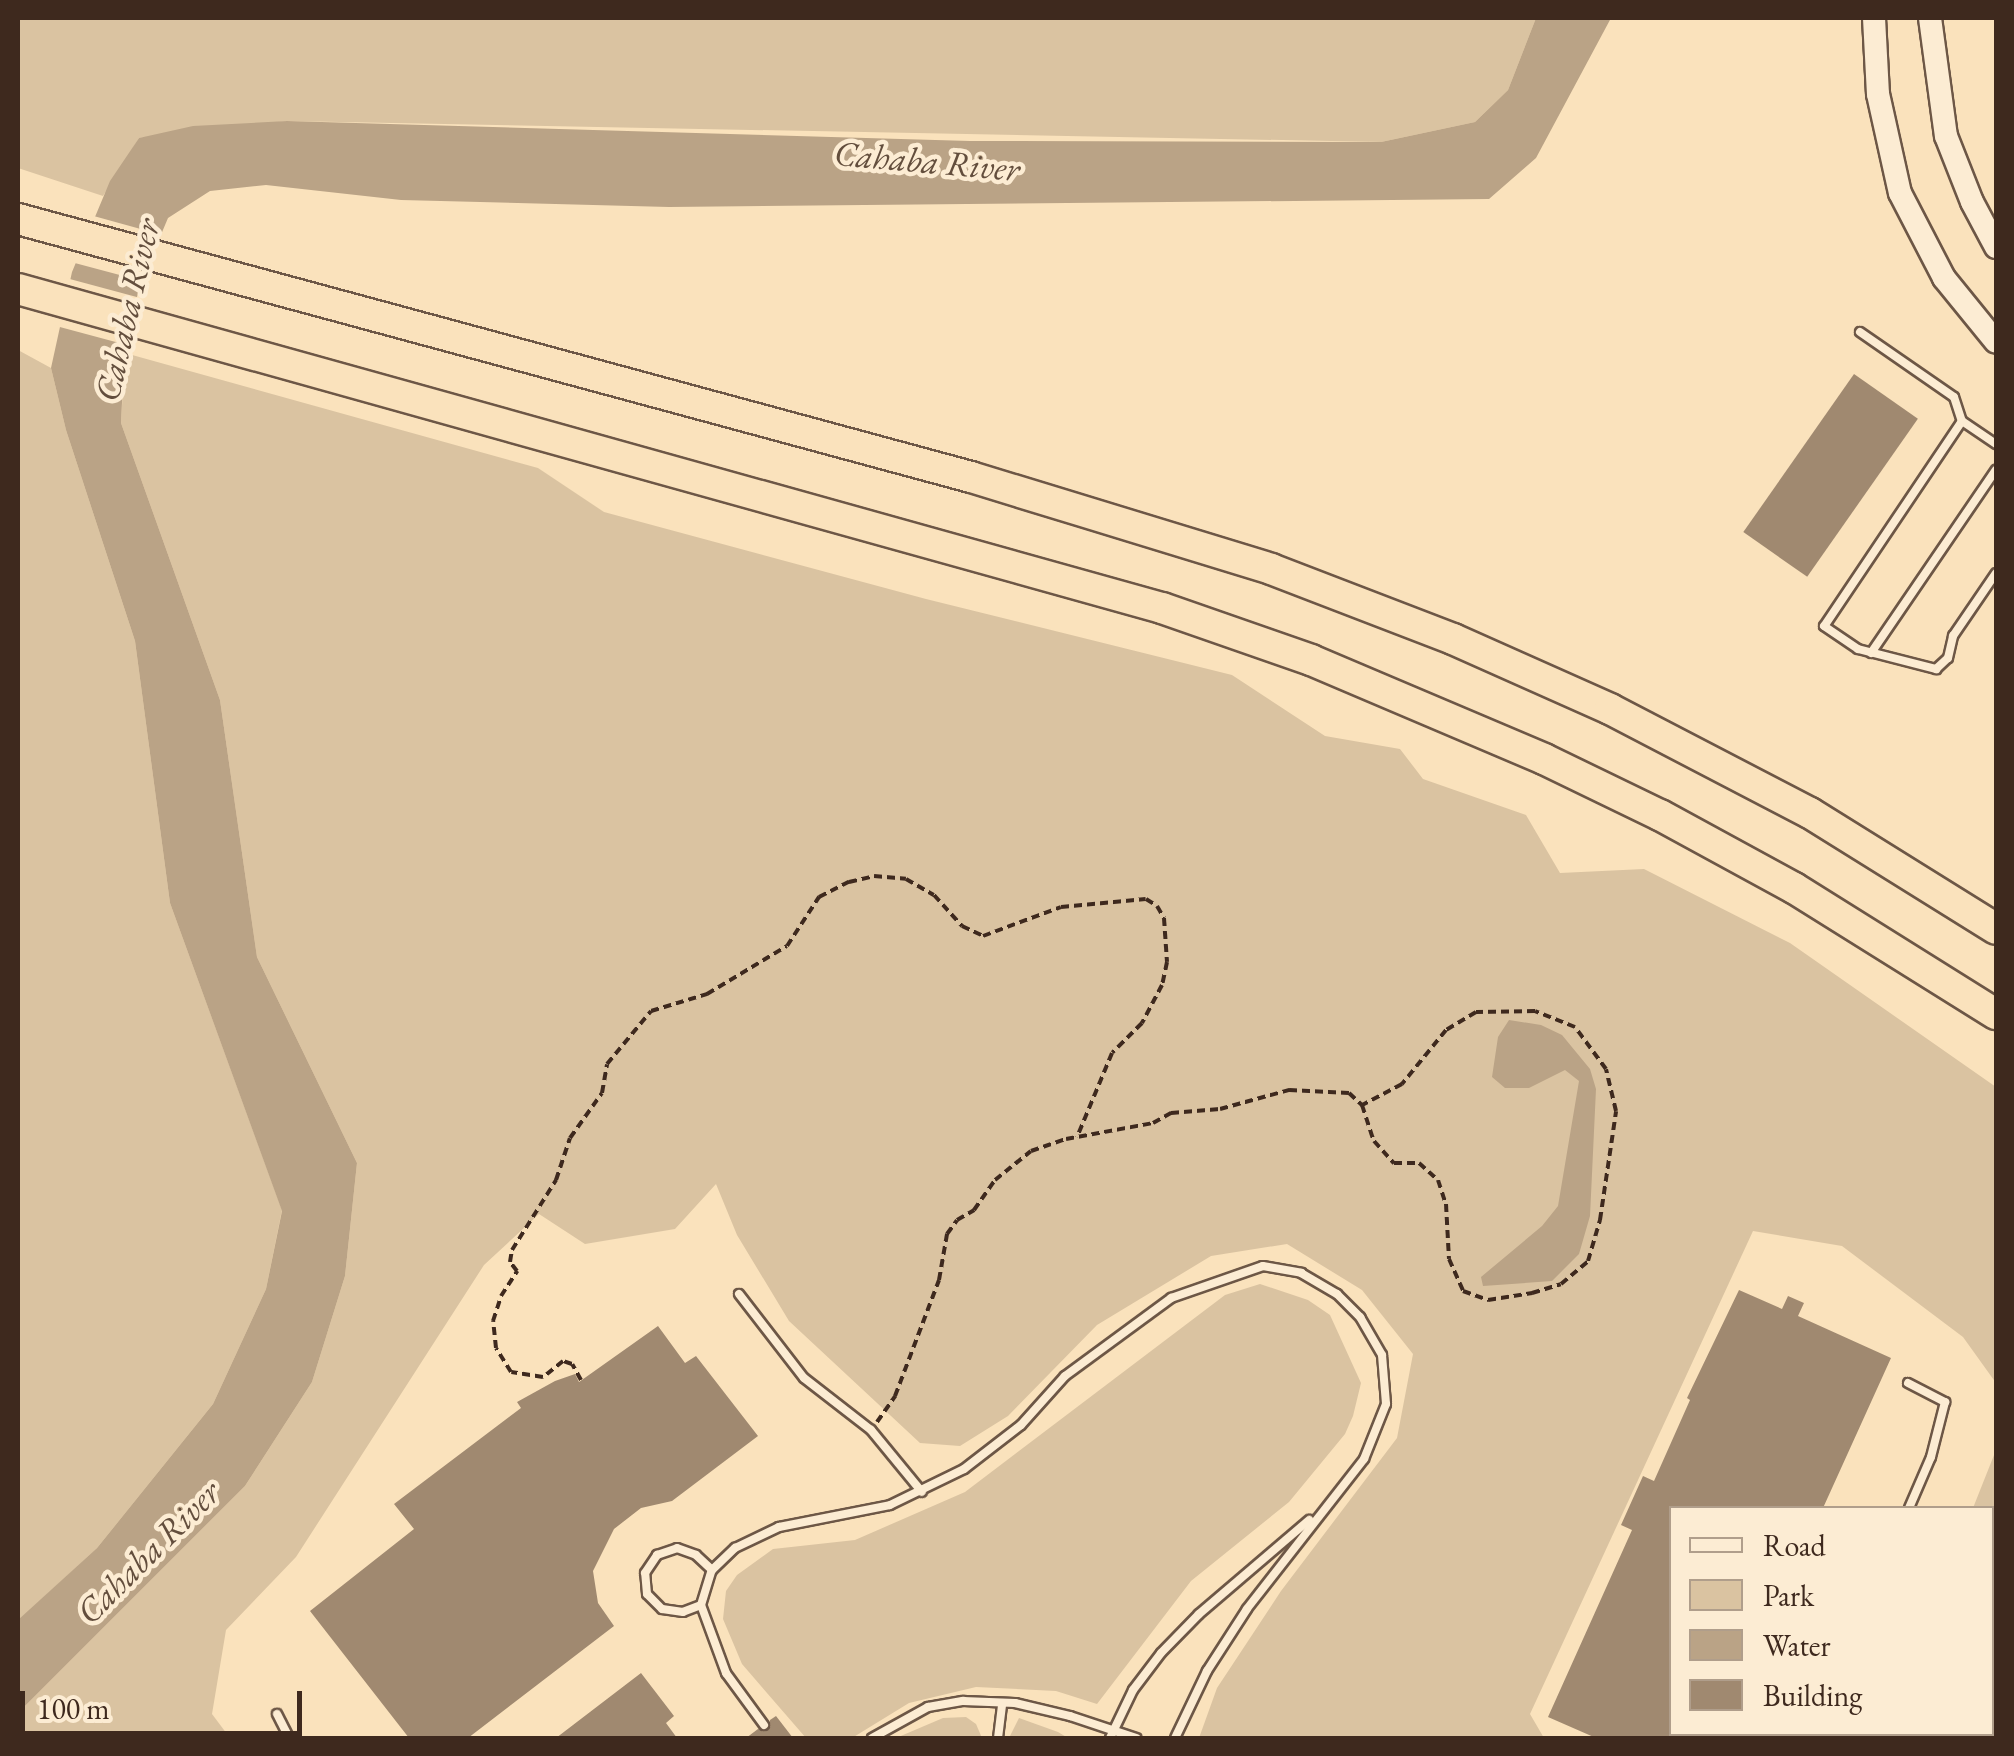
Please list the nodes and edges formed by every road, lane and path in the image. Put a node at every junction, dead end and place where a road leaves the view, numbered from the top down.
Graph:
1 (1874, 18) edge
2 (1930, 18) edge
3 (18, 220) edge
4 (1996, 246) edge
5 (18, 289) edge
6 (1860, 332) dead end
7 (1996, 342) edge
8 (1962, 421) junction
9 (1996, 444) edge
10 (1996, 470) edge
11 (1996, 573) edge
12 (1871, 653) junction
13 (1996, 929) edge
14 (1996, 1014) edge
15 (1362, 1106) junction
16 (1077, 1137) junction
17 (739, 1294) dead end
18 (582, 1380) dead end
19 (1908, 1383) dead end
20 (871, 1430) junction
21 (922, 1492) junction
22 (1327, 1504) junction
23 (1910, 1506) edge
24 (712, 1570) junction
25 (701, 1605) junction
26 (1002, 1703) junction
27 (277, 1714) dead end
28 (764, 1725) dead end
29 (1113, 1728) junction
30 (289, 1738) edge
31 (872, 1738) edge
32 (998, 1738) edge
33 (1110, 1738) edge
34 (1136, 1738) edge
35 (1176, 1738) edge

1 - 7 street
2 - 4 street
3 - 13 highway
5 - 14 highway
6 - 8 lane
8 - 9 lane
8 - 12 lane
10 - 12 lane
11 - 12 lane
15 - 15 path
15 - 16 path
16 - 18 path
16 - 20 path
17 - 20 lane
19 - 23 lane
20 - 21 lane
21 - 22 lane
21 - 24 lane
22 - 29 lane
22 - 35 lane
24 - 25 lane
24 - 25 lane
25 - 28 lane
26 - 29 lane
26 - 31 lane
26 - 32 lane
27 - 30 lane
29 - 33 lane
29 - 34 lane

